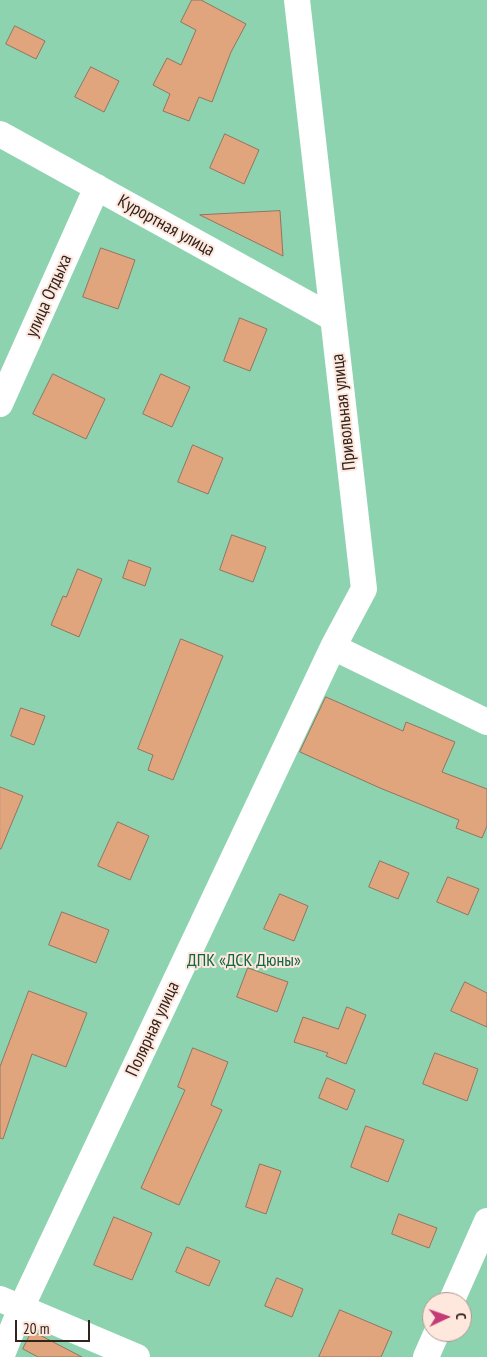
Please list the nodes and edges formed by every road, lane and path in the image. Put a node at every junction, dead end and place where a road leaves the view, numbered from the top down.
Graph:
1 (297, 0) edge
2 (0, 134) edge
3 (97, 187) junction
4 (333, 318) junction
5 (0, 404) edge
6 (333, 647) junction
7 (487, 722) edge
8 (487, 1221) edge
9 (455, 1292) edge
10 (11, 1303) edge
11 (433, 1342) edge
12 (1, 1357) edge
13 (137, 1357) edge
14 (426, 1357) edge

1 - 4 street, Привольная улица
2 - 3 street, Курортная улица
3 - 4 street, Курортная улица
3 - 5 street, улица Отдыха
4 - 6 street, Привольная улица
6 - 7 street
6 - 10 street, Полярная улица
8 - 9 street
10 - 12 street, Полярная улица
10 - 13 street
11 - 14 street

